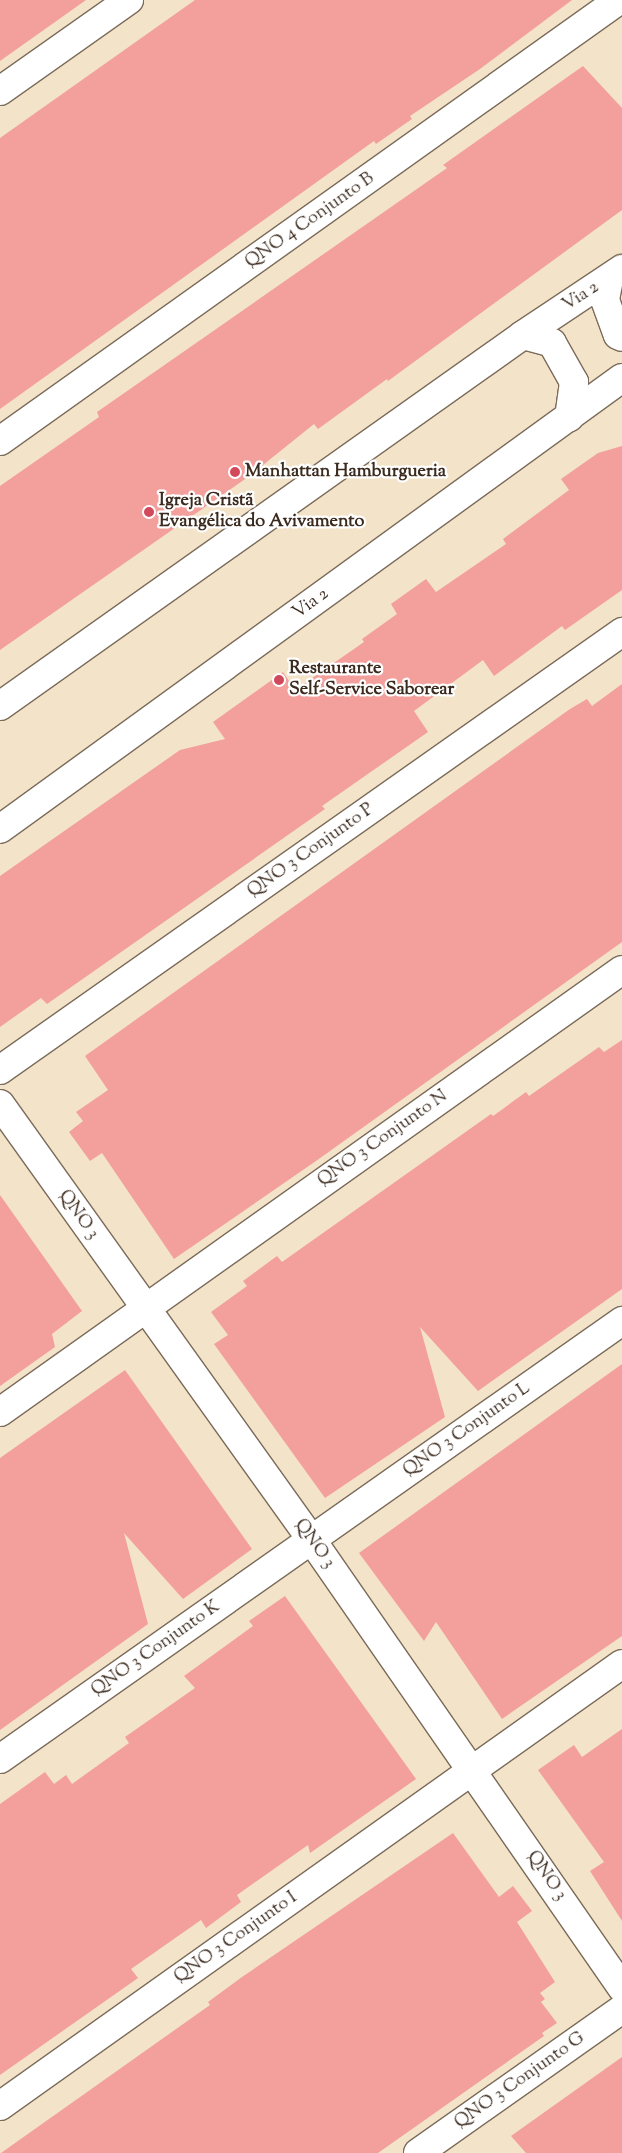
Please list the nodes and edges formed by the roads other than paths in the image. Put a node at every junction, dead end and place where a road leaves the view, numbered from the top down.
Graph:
1 (129, 0) edge
2 (619, 0) edge
3 (0, 91) edge
4 (616, 274) edge
5 (523, 335) junction
6 (622, 337) edge
7 (622, 378) edge
8 (569, 418) junction
9 (0, 442) edge
10 (622, 632) edge
11 (0, 706) edge
12 (0, 829) edge
13 (622, 970) edge
14 (0, 1070) edge
15 (0, 1104) edge
16 (145, 1309) junction
17 (622, 1321) edge
18 (0, 1412) edge
19 (311, 1539) junction
20 (622, 1664) edge
21 (0, 1759) edge
22 (473, 1769) junction
23 (622, 1988) edge
24 (622, 2009) edge
25 (0, 2106) edge
26 (418, 2153) edge

1 - 3 street
2 - 9 street, QNO 4 Conjunto B
4 - 5 street, Via 2
4 - 6 street
5 - 8 street
5 - 11 street, Via 2
7 - 8 street, Via 2
8 - 12 street, Via 2
10 - 14 street, QNO 3 Conjunto P
13 - 16 street, QNO 3 Conjunto N
15 - 16 street, QNO 3
16 - 18 street, QNO 3 Conjunto N
16 - 19 street, QNO 3
17 - 19 street, QNO 3 Conjunto L
19 - 21 street, QNO 3 Conjunto K
19 - 22 street, QNO 3
20 - 22 street, QNO 3 Conjunto I
22 - 23 street, QNO 3
22 - 25 street, QNO 3 Conjunto I
24 - 26 street, QNO 3 Conjunto G

